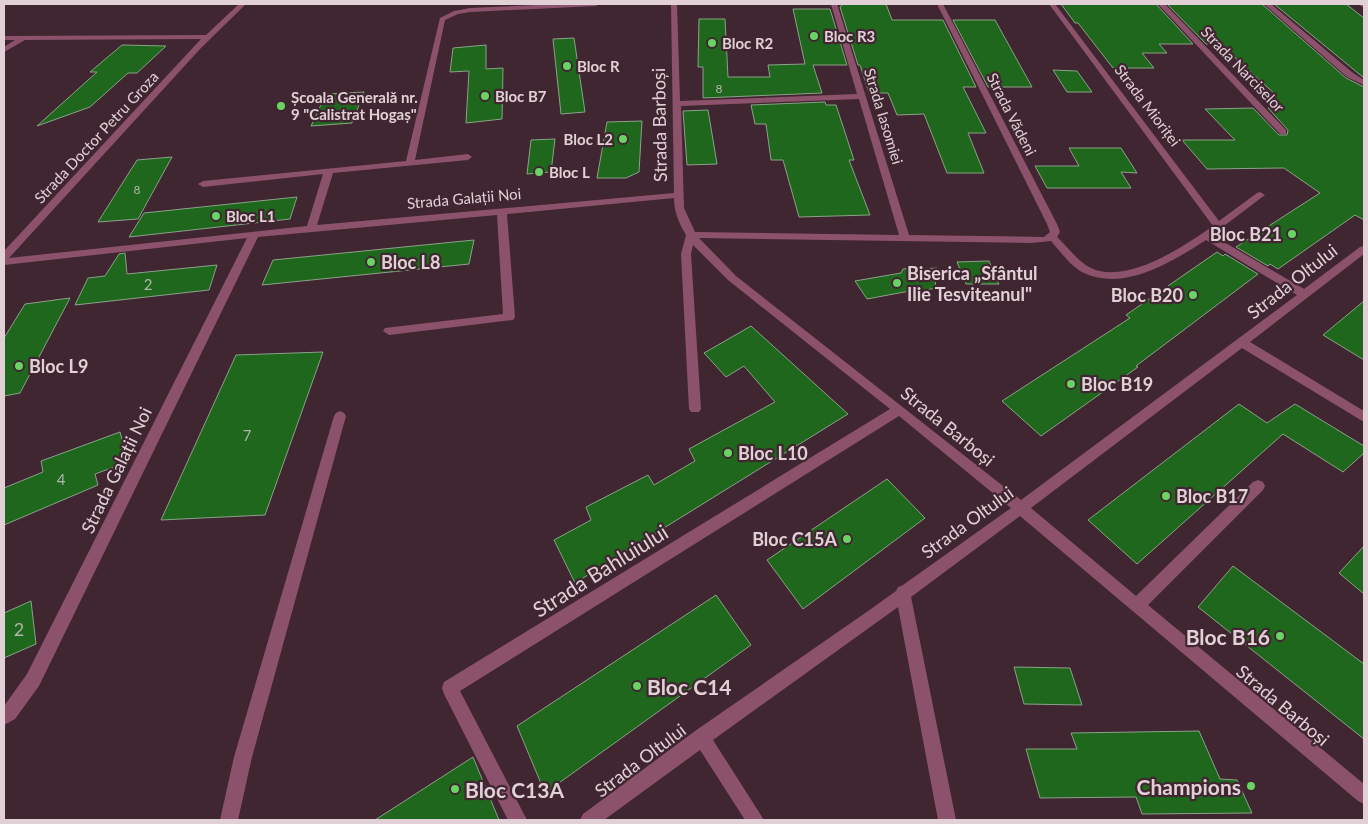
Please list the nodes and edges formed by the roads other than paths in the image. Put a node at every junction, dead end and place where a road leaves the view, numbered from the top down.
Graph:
1 (244, 4) edge
2 (596, 4) edge
3 (674, 4) edge
4 (834, 4) edge
5 (940, 4) edge
6 (1052, 4) edge
7 (1161, 4) edge
8 (1267, 4) edge
9 (1361, 4) edge
10 (1364, 6) edge
11 (208, 37) junction
12 (4, 38) edge
13 (24, 38) junction
14 (4, 50) edge
15 (1364, 83) edge
16 (862, 96) junction
17 (677, 104) junction
18 (1283, 132) dead end
19 (468, 157) dead end
20 (410, 163) junction
21 (329, 171) junction
22 (203, 184) dead end
23 (678, 195) junction
24 (1260, 195) dead end
25 (502, 211) junction
26 (1218, 226) junction
27 (311, 229) junction
28 (254, 234) junction
29 (691, 235) junction
30 (1205, 235) junction
31 (1052, 237) junction
32 (905, 238) junction
33 (1364, 249) edge
34 (4, 257) edge
35 (4, 262) edge
36 (1306, 295) junction
37 (388, 331) dead end
38 (1242, 343) junction
39 (695, 409) dead end
40 (900, 410) junction
41 (340, 416) dead end
42 (1364, 417) edge
43 (1258, 486) dead end
44 (1020, 507) junction
45 (903, 592) junction
46 (1137, 605) junction
47 (4, 717) edge
48 (701, 738) junction
49 (1364, 795) edge
50 (228, 820) edge
51 (518, 820) edge
52 (589, 820) edge
53 (755, 820) edge
54 (947, 820) edge

1 - 11 street, Strada Doctor Petru Groza
2 - 20 street
3 - 17 street, Strada Barboși
4 - 16 street, Strada Iasomiei
5 - 31 street, Strada Vădeni
6 - 26 street, Strada Mioriței
7 - 18 street, Strada Narciselor
8 - 15 street
9 - 10 street
11 - 13 street
11 - 34 street, Strada Doctor Petru Groza
12 - 13 street
13 - 14 street
16 - 17 street
16 - 32 street, Strada Iasomiei
17 - 23 street, Strada Barboși
19 - 20 street
20 - 21 street
21 - 22 street
21 - 27 street
23 - 25 street, Strada Galații Noi
23 - 29 street, Strada Barboși
24 - 26 street
25 - 27 street, Strada Galații Noi
25 - 37 street
26 - 30 street
27 - 28 street, Strada Galații Noi
28 - 35 street, Strada Galații Noi
28 - 47 street, Strada Galații Noi
29 - 32 street
29 - 39 street
29 - 40 street, Strada Barboși
30 - 31 street
30 - 36 street
31 - 32 street
33 - 36 street, Strada Oltului
36 - 38 street, Strada Oltului
38 - 42 street
38 - 44 street, Strada Oltului
40 - 44 street, Strada Barboși
40 - 51 street, Strada Bahluiului
41 - 50 street
43 - 46 street
44 - 45 street, Strada Oltului
44 - 46 street, Strada Barboși
45 - 48 street, Strada Oltului
45 - 54 street
46 - 49 street, Strada Barboși
48 - 52 street, Strada Oltului
48 - 53 street

